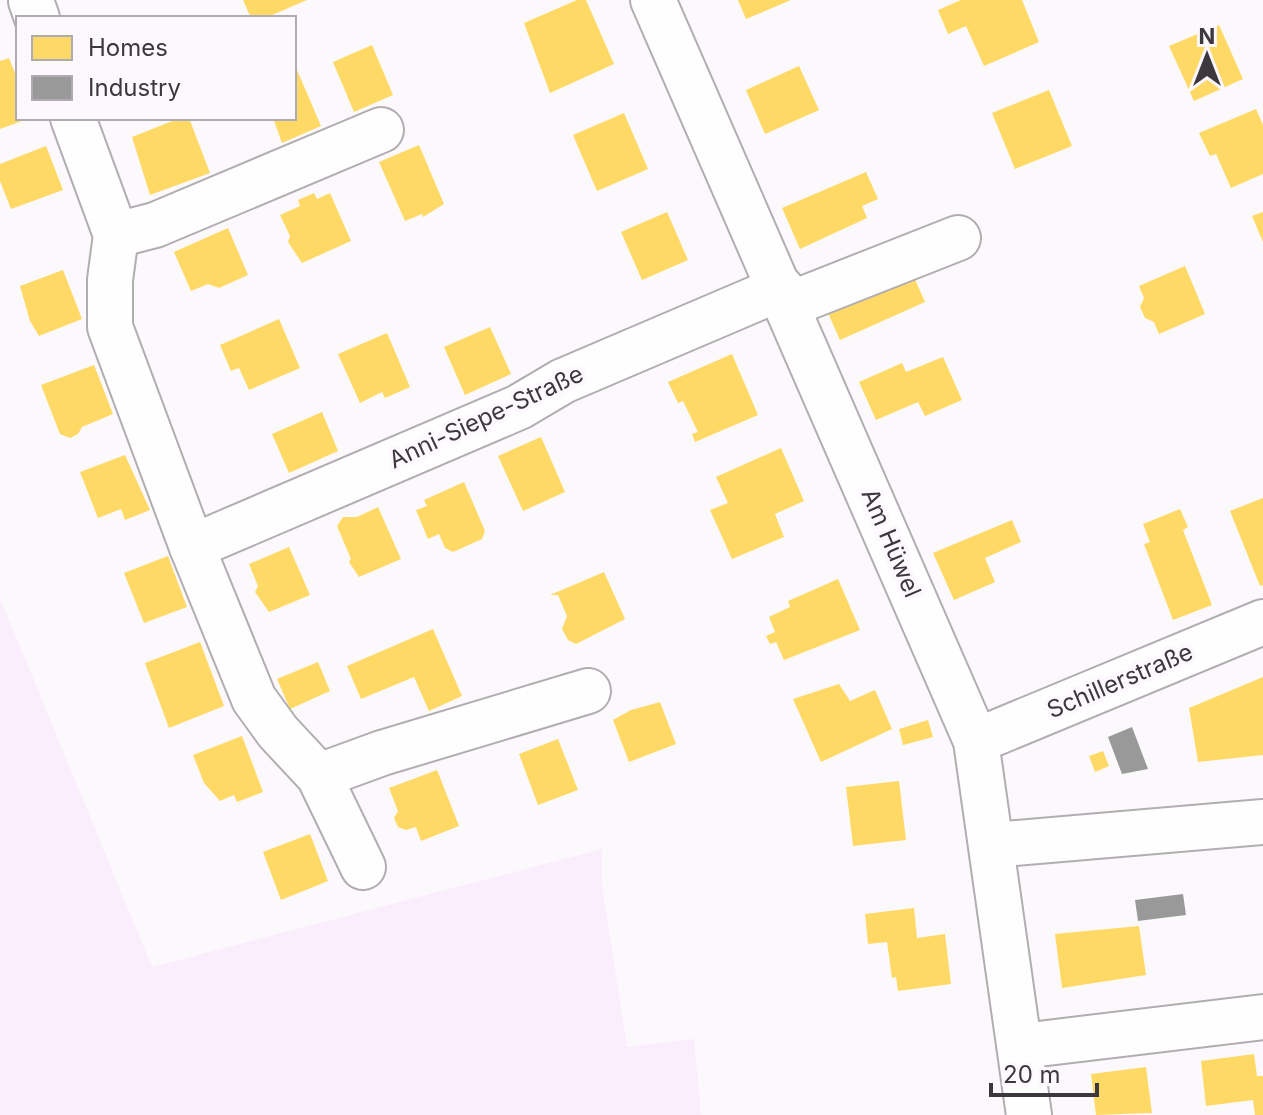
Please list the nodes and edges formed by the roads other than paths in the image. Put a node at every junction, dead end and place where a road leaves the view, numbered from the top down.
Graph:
1 (653, 0) edge
2 (74, 120) edge
3 (381, 130) dead end
4 (116, 235) junction
5 (958, 238) dead end
6 (784, 296) junction
7 (192, 547) junction
8 (1263, 622) edge
9 (588, 691) dead end
10 (976, 741) junction
11 (319, 776) junction
12 (1263, 822) edge
13 (992, 845) junction
14 (363, 867) dead end
15 (1263, 1017) edge
16 (1022, 1046) junction
17 (1029, 1115) edge

1 - 6 street, Am Hüwel
2 - 4 street
3 - 4 street
4 - 7 street
5 - 6 street, Anni-Siepe-Straße
6 - 7 street, Anni-Siepe-Straße
6 - 10 street, Am Hüwel
7 - 11 street
8 - 10 street, Schillerstraße
9 - 11 street
10 - 13 street, Am Hüwel
11 - 14 street
12 - 13 street
13 - 16 street, Am Hüwel
15 - 16 street
16 - 17 street, Am Hüwel

